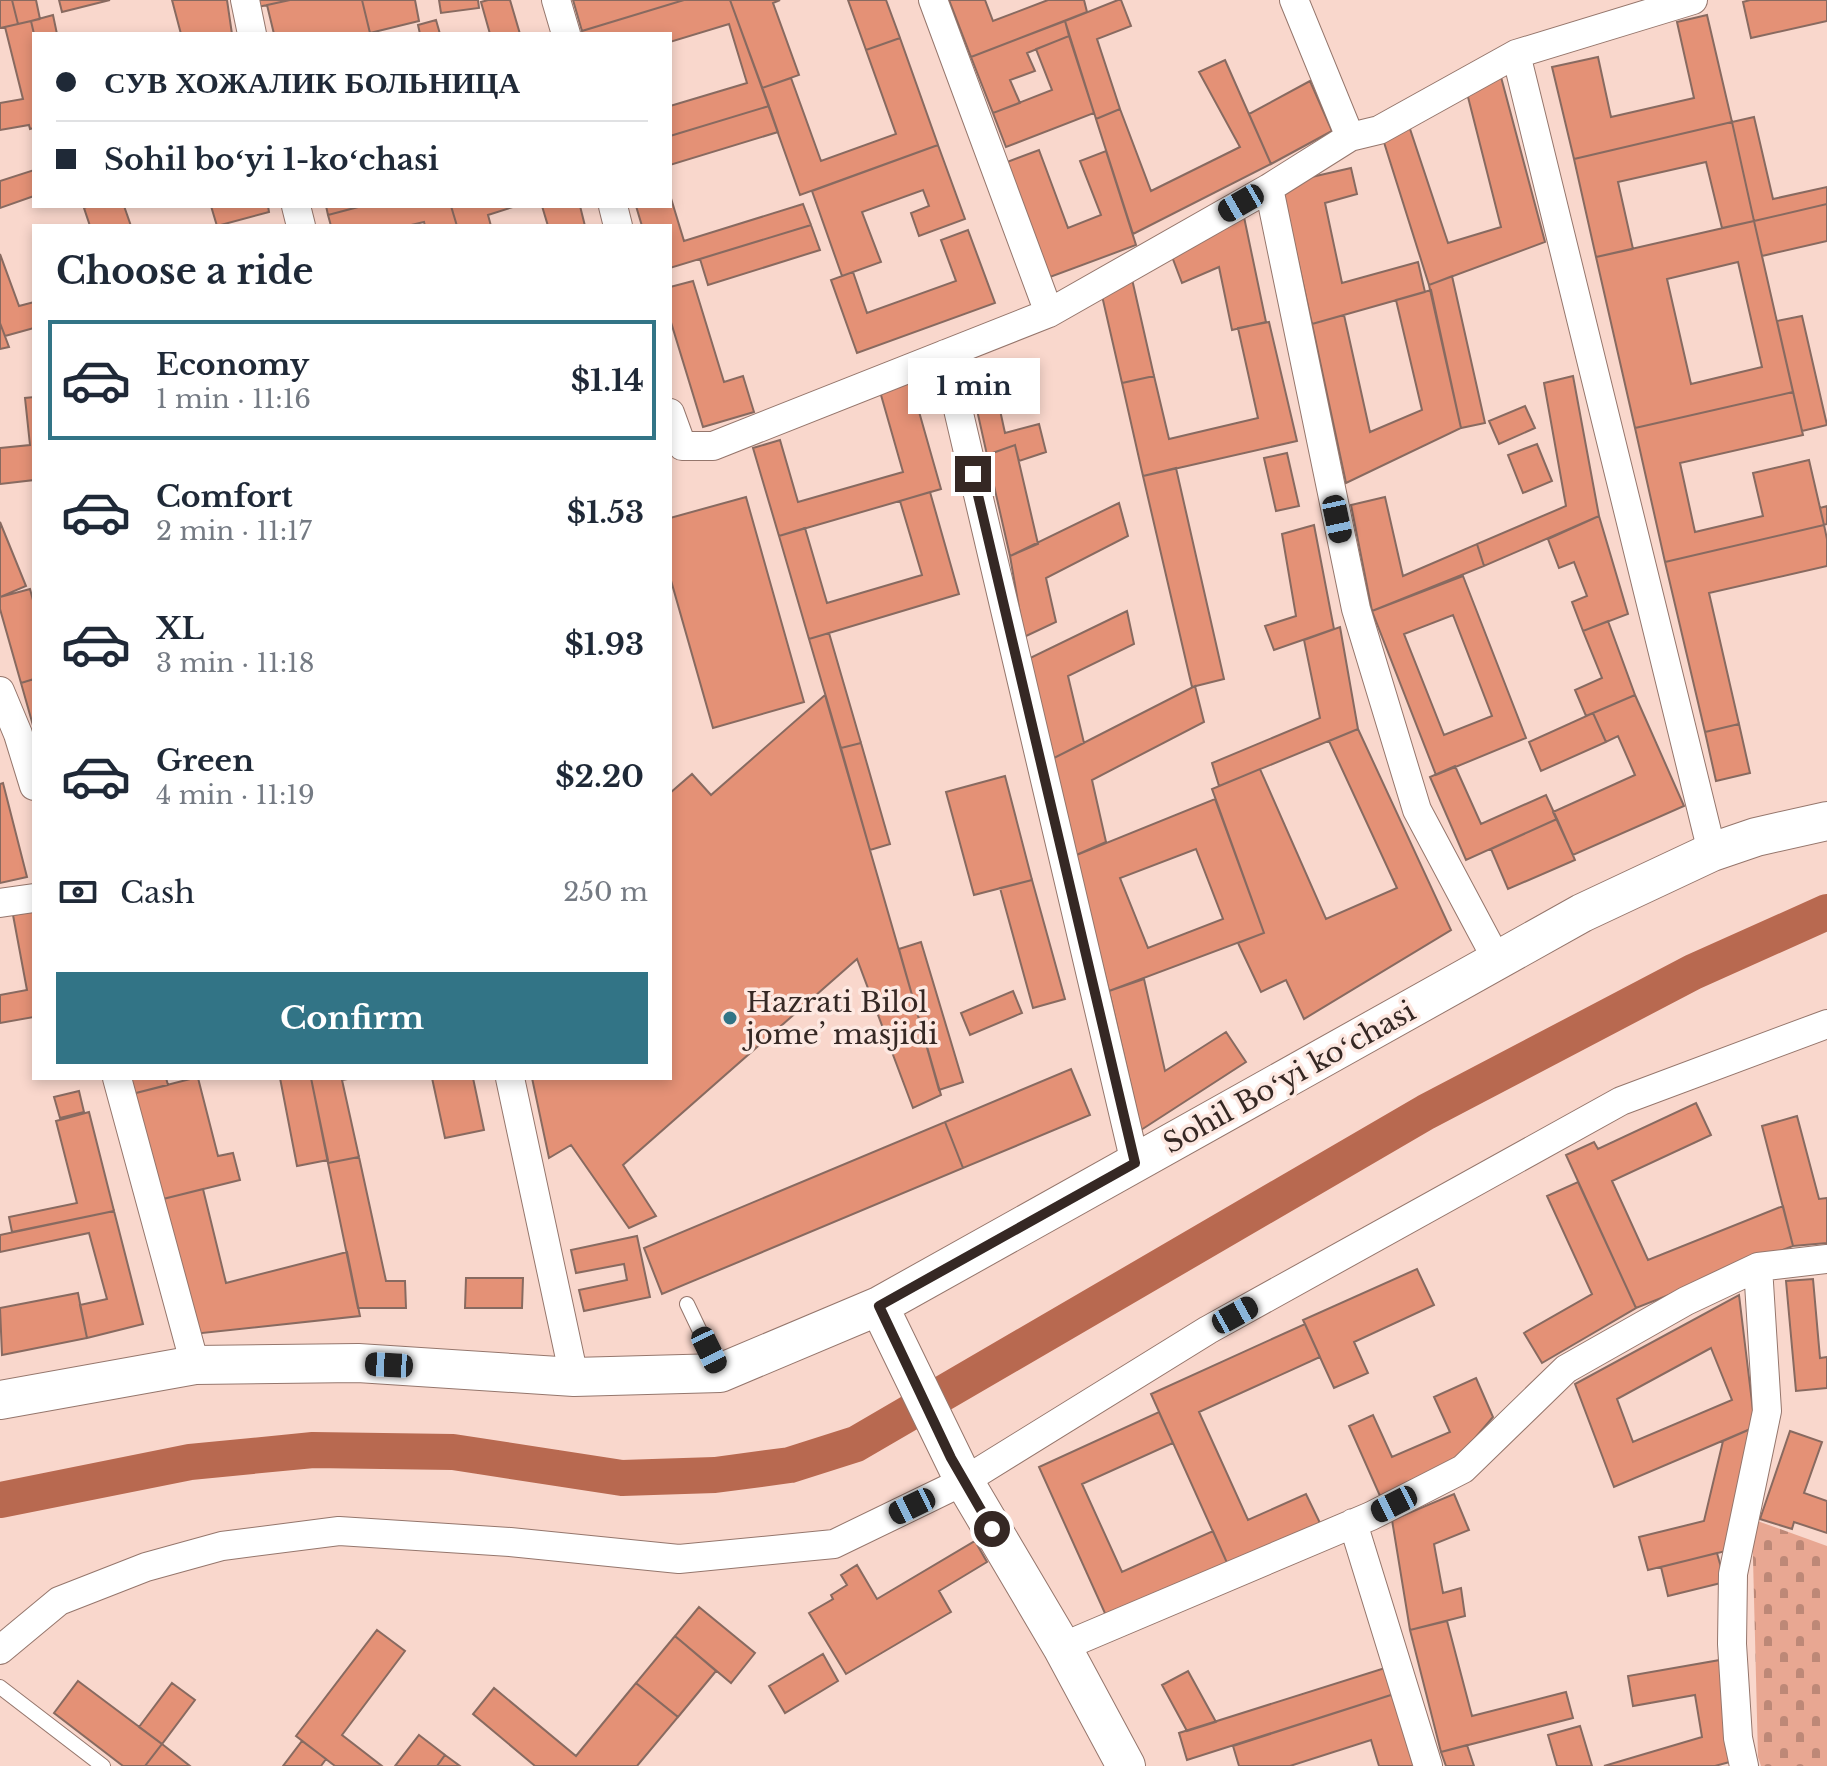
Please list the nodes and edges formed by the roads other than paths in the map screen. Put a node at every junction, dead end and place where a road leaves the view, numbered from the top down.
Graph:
1 (245, 0) edge
2 (556, 0) edge
3 (933, 0) edge
4 (1294, 0) edge
5 (1693, 0) edge
6 (252, 32) edge
7 (565, 32) edge
8 (1516, 54) junction
9 (1350, 137) junction
10 (1269, 188) junction
11 (1049, 313) junction
12 (945, 354) junction
13 (672, 418) edge
14 (0, 691) edge
15 (32, 780) edge
16 (1827, 821) edge
17 (1712, 852) junction
18 (32, 898) edge
19 (0, 903) edge
20 (1497, 960) junction
21 (1827, 1024) edge
22 (118, 1080) edge
23 (510, 1080) edge
24 (1135, 1163) junction
25 (1827, 1259) edge
26 (1758, 1267) junction
27 (687, 1304) dead end
28 (887, 1321) junction
29 (195, 1365) junction
30 (720, 1373) junction
31 (574, 1377) junction
32 (0, 1400) edge
33 (958, 1470) junction
34 (1353, 1523) junction
35 (1062, 1647) junction
36 (0, 1650) edge
37 (0, 1687) edge
38 (103, 1766) edge
39 (1126, 1766) edge
40 (1428, 1766) edge
41 (1744, 1766) edge

1 - 6 street
2 - 7 street
3 - 11 street
4 - 9 street
5 - 8 street
8 - 9 street
8 - 17 street
9 - 10 street
10 - 11 street
10 - 20 street
11 - 12 street
12 - 13 street
12 - 24 street
14 - 15 street
16 - 17 main road, Sohil Boʻyi koʻchasi
17 - 20 main road, Sohil Boʻyi koʻchasi
18 - 19 street
20 - 24 main road, Sohil Boʻyi koʻchasi
21 - 33 street
22 - 29 street
23 - 31 street
24 - 28 main road, Sohil Boʻyi koʻchasi
25 - 26 street
26 - 34 street
26 - 41 street
27 - 30 lane
28 - 30 main road, Sohil Boʻyi koʻchasi
28 - 33 main road
29 - 31 main road, Sohil Boʻyi koʻchasi
29 - 32 main road, Sohil Boʻyi koʻchasi
30 - 31 main road, Sohil Boʻyi koʻchasi
33 - 35 main road
33 - 36 street
34 - 35 street
34 - 40 street
35 - 39 main road
37 - 38 lane

